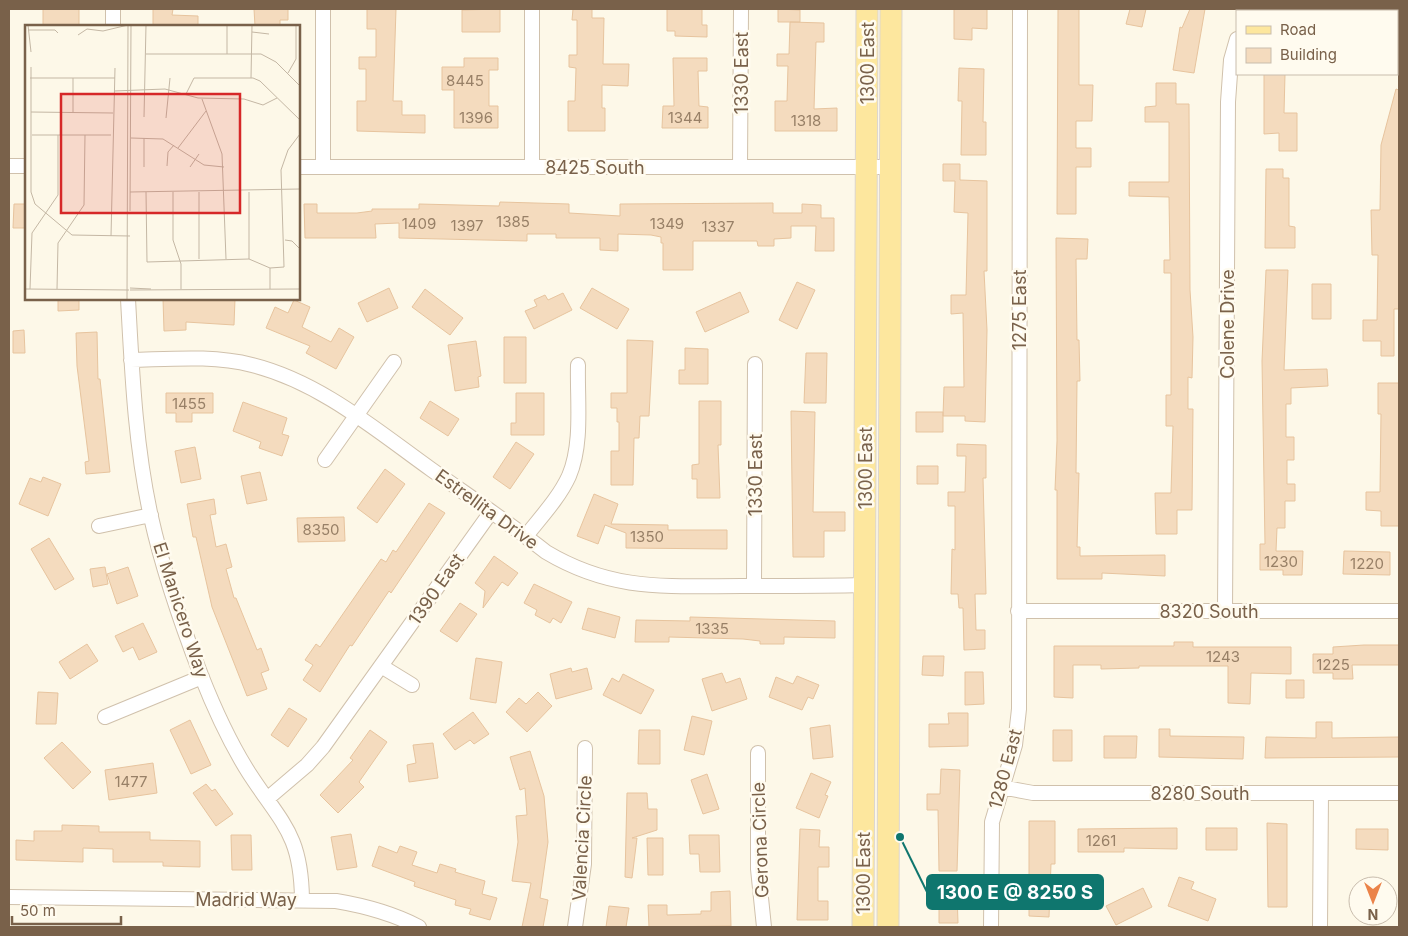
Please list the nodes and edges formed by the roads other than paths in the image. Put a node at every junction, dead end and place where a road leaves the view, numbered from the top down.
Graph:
1 (113, 9) edge
2 (323, 9) edge
3 (532, 9) edge
4 (741, 9) edge
5 (867, 9) edge
6 (891, 9) edge
7 (1020, 9) edge
8 (113, 25) edge
9 (1236, 42) edge
10 (9, 166) edge
11 (25, 166) edge
12 (532, 166) junction
13 (300, 167) edge
14 (323, 167) junction
15 (740, 167) junction
16 (866, 167) junction
17 (891, 167) junction
18 (128, 300) edge
19 (131, 360) junction
20 (394, 362) dead end
21 (755, 364) dead end
22 (578, 365) dead end
23 (356, 416) junction
24 (325, 460) dead end
25 (491, 512) junction
26 (151, 515) junction
27 (98, 526) dead end
28 (526, 536) junction
29 (864, 585) junction
30 (754, 586) junction
31 (1018, 610) junction
32 (1225, 611) junction
33 (1399, 611) edge
34 (381, 666) junction
35 (202, 677) junction
36 (412, 685) dead end
37 (105, 717) dead end
38 (585, 748) dead end
39 (758, 753) dead end
40 (1001, 787) junction
41 (1321, 794) junction
42 (1399, 794) edge
43 (267, 799) junction
44 (9, 897) edge
45 (302, 899) junction
46 (419, 927) edge
47 (575, 927) edge
48 (764, 927) edge
49 (862, 927) edge
50 (888, 927) edge
51 (991, 927) edge
52 (1320, 927) edge

1 - 8 street
2 - 14 street
3 - 12 street
4 - 15 street, 1330 East
5 - 16 main road, 1300 East
6 - 17 main road, 1300 East
7 - 31 street, 1275 East
9 - 32 street, Colene Drive
10 - 11 street
12 - 14 street, 8425 South
12 - 15 street, 8425 South
13 - 14 street, 8425 South
15 - 16 street, 8425 South
16 - 17 street, 8425 South
16 - 29 main road, 1300 East
17 - 50 main road, 1300 East
18 - 19 street, El Manicero Way
19 - 23 street, Estrellita Drive
19 - 26 street, El Manicero Way
20 - 23 street
21 - 30 street, 1330 East
22 - 28 street
23 - 24 street
23 - 25 street, Estrellita Drive
25 - 28 street, Estrellita Drive
25 - 34 street, 1390 East
26 - 27 street
26 - 35 street, El Manicero Way
28 - 30 street, Estrellita Drive
29 - 30 street, Estrellita Drive
29 - 49 main road, 1300 East
31 - 32 street, 8320 South
31 - 40 street, 1280 East
32 - 33 street, 8320 South
34 - 36 street
34 - 43 street, 1390 East
35 - 37 street
35 - 43 street, El Manicero Way
38 - 47 street, Valencia Circle
39 - 48 street, Gerona Circle
40 - 41 street, 8280 South
40 - 51 street, 1280 East
41 - 42 street, 8280 South
41 - 52 street
43 - 45 street, El Manicero Way
44 - 45 street, Madrid Way
45 - 46 street, Madrid Way

